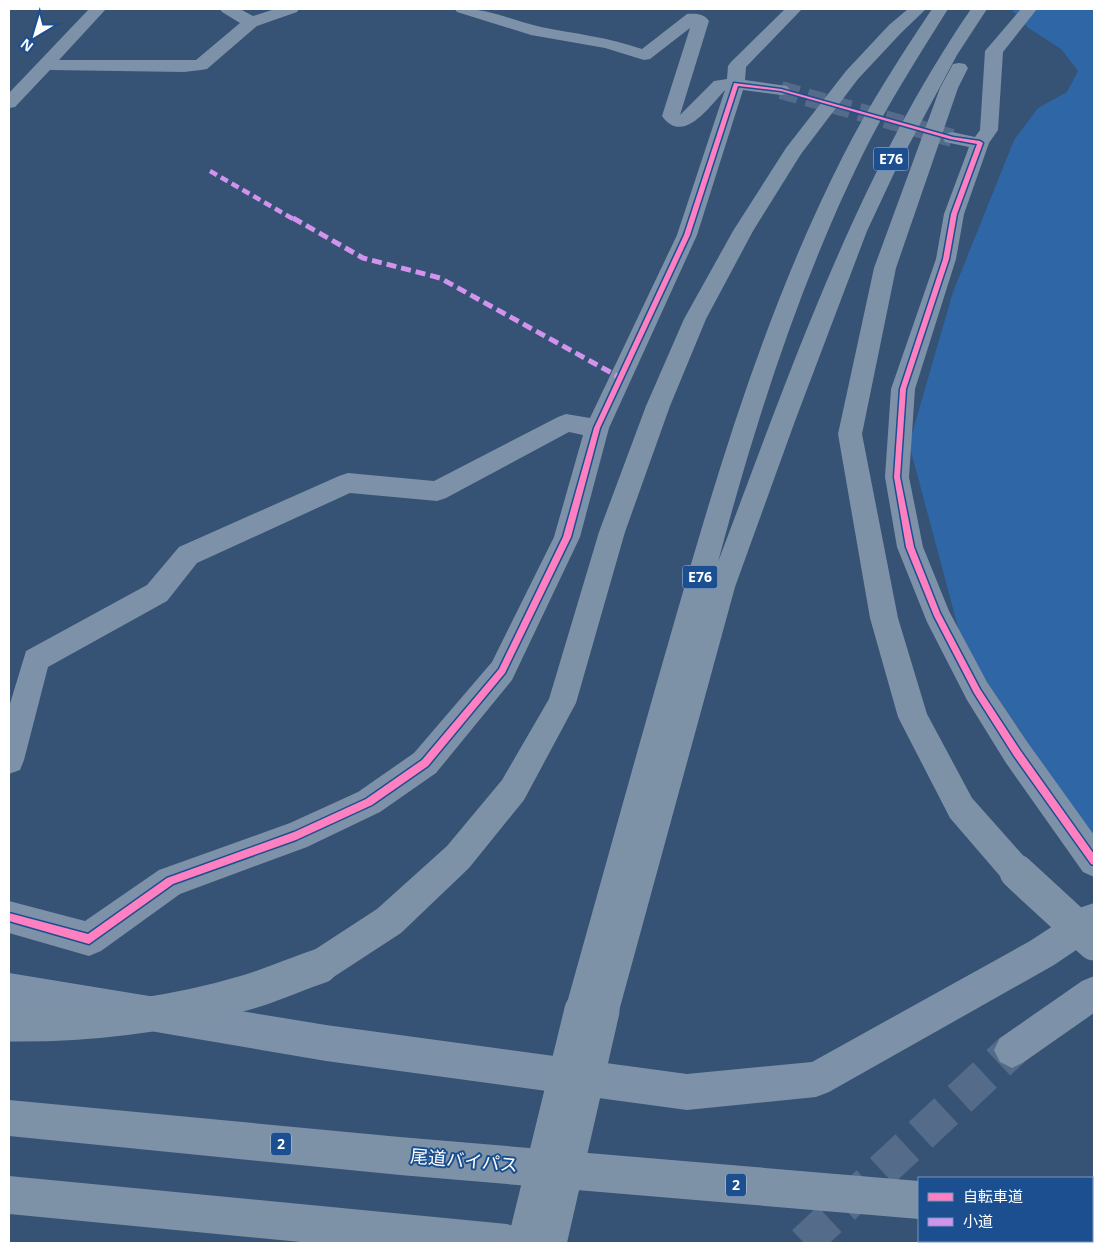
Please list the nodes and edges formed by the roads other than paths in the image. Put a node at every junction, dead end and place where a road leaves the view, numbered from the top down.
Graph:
1 (76, 9) edge
2 (228, 9) edge
3 (291, 9) edge
4 (463, 9) edge
5 (794, 9) edge
6 (918, 9) edge
7 (940, 9) edge
8 (978, 9) edge
9 (988, 9) edge
10 (1029, 9) edge
11 (97, 10) edge
12 (251, 22) junction
13 (46, 65) junction
14 (736, 84) junction
15 (781, 90) tunnel mouth
16 (9, 102) edge
17 (952, 138) tunnel mouth
18 (980, 142) junction
19 (597, 428) junction
20 (9, 760) edge
21 (1094, 861) edge
22 (9, 917) edge
23 (1094, 919) edge
24 (1094, 943) edge
25 (9, 990) edge
26 (1094, 993) edge
27 (592, 1010) junction
28 (9, 1024) edge
29 (1012, 1050) tunnel mouth
30 (9, 1118) edge
31 (9, 1195) edge
32 (918, 1200) edge
33 (507, 1243) edge
34 (525, 1243) edge
35 (549, 1243) edge

1 - 11 street
2 - 12 street
3 - 12 street
4 - 14 street
5 - 14 street
6 - 28 highway, bridge
7 - 27 highway, E76
8 - 27 highway, E76
9 - 24 highway, bridge
10 - 18 street
11 - 13 street
12 - 13 street
13 - 16 street
14 - 15 street
14 - 19 street
17 - 18 street
18 - 21 street
19 - 20 street
19 - 22 street
23 - 25 street
26 - 29 street
27 - 34 highway, bridge
27 - 35 highway, bridge
30 - 32 highway, 尾道バイパス / 2
31 - 33 highway

